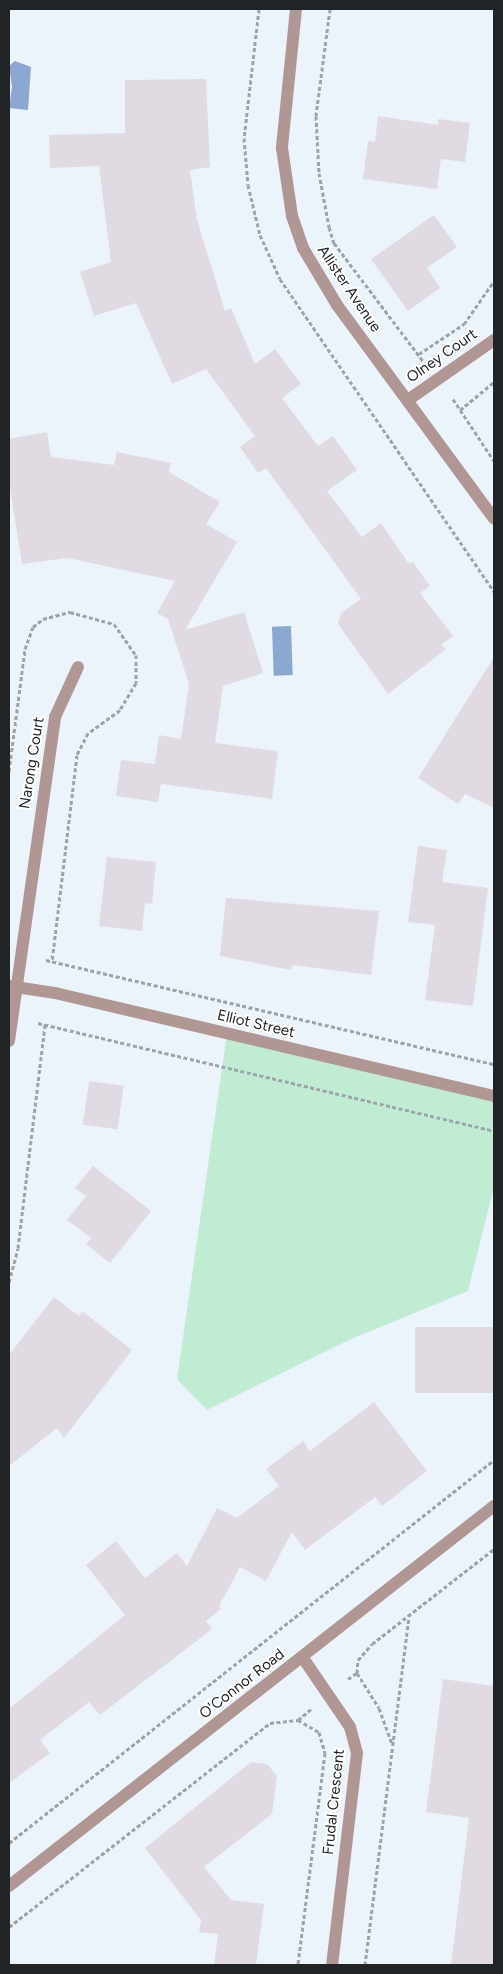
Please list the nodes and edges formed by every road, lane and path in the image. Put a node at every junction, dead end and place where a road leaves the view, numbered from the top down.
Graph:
1 (296, 9) edge
2 (330, 9) edge
3 (494, 281) edge
4 (494, 340) edge
5 (419, 354) junction
6 (424, 362) dead end
7 (494, 382) edge
8 (453, 399) dead end
9 (408, 400) junction
10 (460, 410) junction
11 (494, 461) edge
12 (494, 519) edge
13 (78, 667) dead end
14 (46, 960) dead end
15 (12, 987) edge
16 (38, 1023) dead end
17 (46, 1024) junction
18 (9, 1041) edge
19 (494, 1064) edge
20 (494, 1096) edge
21 (494, 1131) edge
22 (9, 1282) edge
23 (494, 1460) edge
24 (494, 1506) edge
25 (494, 1549) edge
26 (408, 1616) junction
27 (303, 1658) junction
28 (357, 1673) junction
29 (348, 1679) dead end
30 (312, 1708) dead end
31 (298, 1720) junction
32 (393, 1746) junction
33 (9, 1843) edge
34 (9, 1886) edge
35 (9, 1927) edge
36 (298, 1965) edge
37 (332, 1965) edge
38 (365, 1965) edge

1 - 9 street, Allister Avenue
2 - 5 path
3 - 5 path
4 - 9 street, Olney Court
5 - 6 path
7 - 10 path
8 - 10 path
9 - 12 street, Allister Avenue
10 - 11 path
13 - 15 street, Narong Court
14 - 19 path
15 - 18 street, Narong Court
15 - 20 street, Elliot Street
16 - 17 path
17 - 21 path
17 - 22 path
23 - 33 path
24 - 27 street, O'Connor Road
25 - 26 path
26 - 28 path
26 - 32 path
27 - 34 street, O'Connor Road
27 - 37 street, Frudal Crescent
28 - 29 path
28 - 32 path
30 - 31 path
31 - 35 path
31 - 36 path
32 - 38 path

